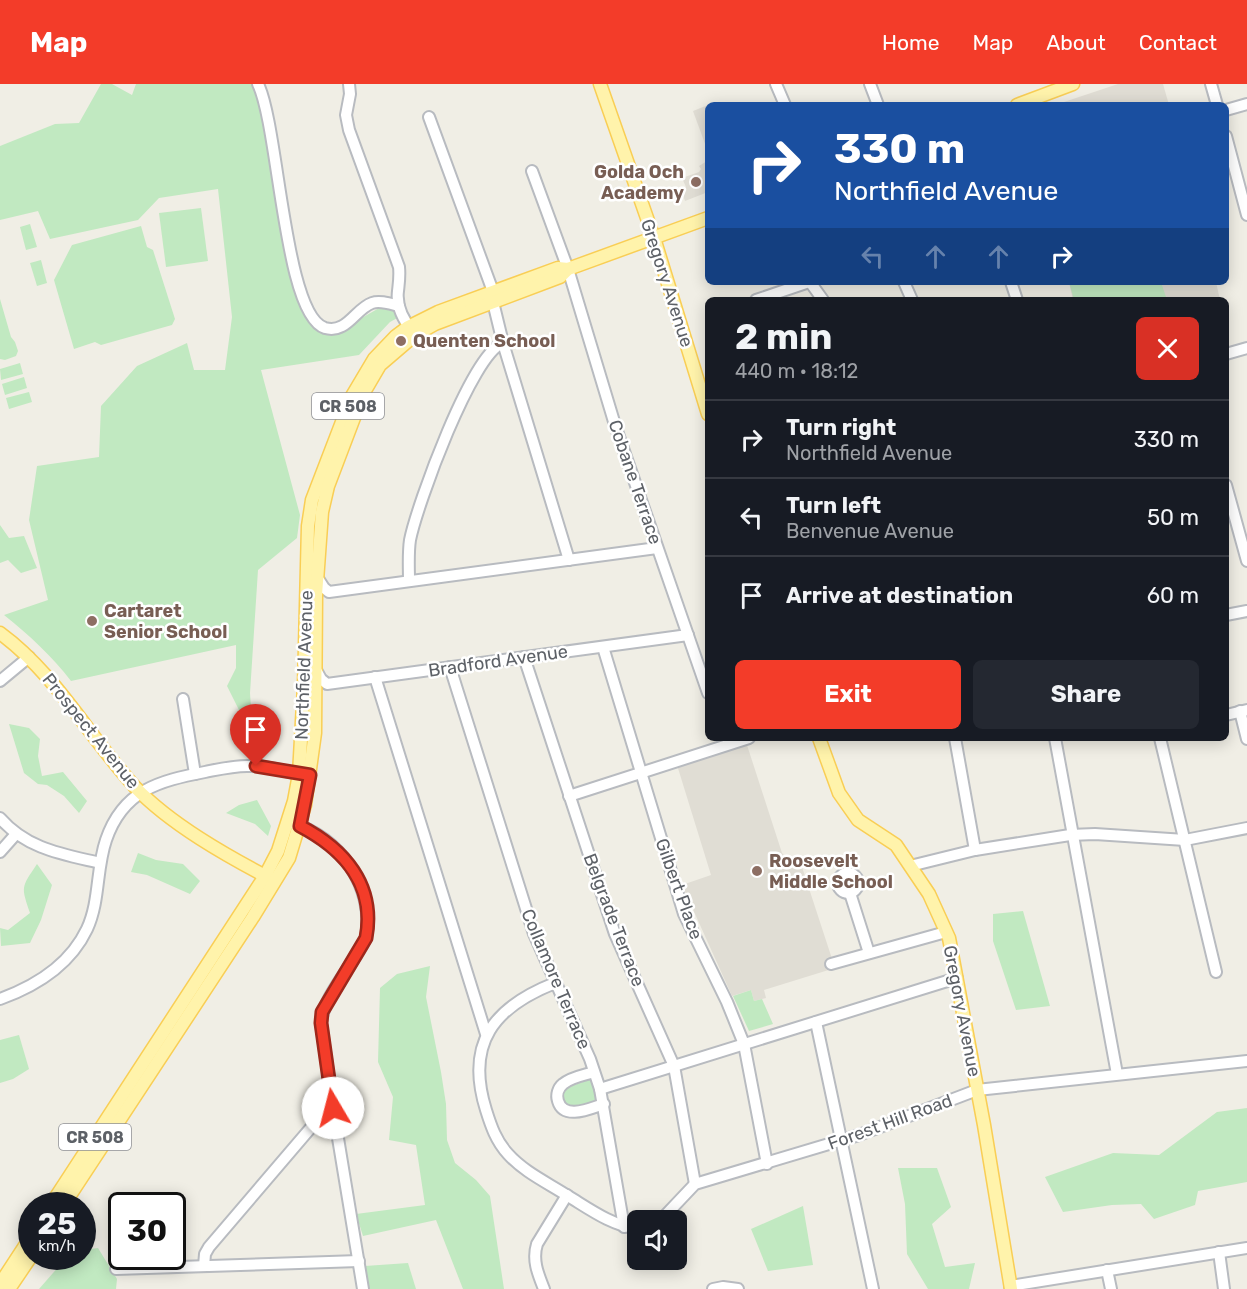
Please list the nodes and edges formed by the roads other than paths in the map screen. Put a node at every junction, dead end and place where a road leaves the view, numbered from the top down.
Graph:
1 (258, 84) edge
2 (349, 84) edge
3 (600, 84) edge
4 (776, 84) edge
5 (870, 84) edge
6 (1073, 84) edge
7 (1211, 84) edge
8 (784, 102) edge
9 (877, 102) edge
10 (1025, 102) edge
11 (1216, 102) edge
12 (1247, 104) edge
13 (1229, 109) edge
14 (429, 117) dead end
15 (1229, 147) edge
16 (532, 171) dead end
17 (1247, 213) edge
18 (705, 219) edge
19 (654, 238) junction
20 (568, 270) junction
21 (801, 285) edge
22 (492, 297) junction
23 (765, 297) edge
24 (399, 306) junction
25 (412, 331) junction
26 (503, 343) junction
27 (1247, 348) edge
28 (1229, 353) edge
29 (705, 404) edge
30 (1229, 496) edge
31 (657, 548) junction
32 (569, 560) junction
33 (1247, 561) edge
34 (409, 581) junction
35 (317, 593) junction
36 (1247, 611) edge
37 (1229, 614) edge
38 (0, 633) edge
39 (688, 635) junction
40 (603, 647) junction
41 (29, 657) junction
42 (524, 657) junction
43 (450, 667) junction
44 (375, 677) junction
45 (0, 681) edge
46 (705, 684) edge
47 (315, 685) junction
48 (183, 699) dead end
49 (1244, 710) edge
50 (1229, 714) edge
51 (1247, 739) edge
52 (820, 741) edge
53 (956, 741) edge
54 (1056, 741) edge
55 (1161, 741) edge
56 (725, 742) edge
57 (640, 773) junction
58 (195, 774) junction
59 (304, 775) junction
60 (141, 792) junction
61 (569, 796) junction
62 (0, 818) edge
63 (294, 824) junction
64 (1247, 828) edge
65 (16, 834) junction
66 (1073, 834) junction
67 (1185, 840) junction
68 (975, 850) junction
69 (0, 852) edge
70 (100, 863) junction
71 (910, 866) junction
72 (270, 879) junction
73 (850, 893) dead end
74 (946, 932) junction
75 (869, 953) junction
76 (831, 964) dead end
77 (1216, 972) dead end
78 (957, 978) junction
79 (555, 983) junction
80 (0, 999) edge
81 (816, 1022) junction
82 (486, 1034) junction
83 (744, 1044) junction
84 (1247, 1061) edge
85 (674, 1066) junction
86 (594, 1072) junction
87 (1117, 1074) junction
88 (600, 1089) junction
89 (977, 1090) junction
90 (332, 1103) junction
91 (604, 1104) junction
92 (100, 1140) junction
93 (840, 1141) junction
94 (767, 1164) junction
95 (695, 1184) junction
96 (61, 1192) edge
97 (71, 1192) edge
98 (567, 1195) junction
99 (670, 1210) edge
100 (624, 1227) junction
101 (627, 1227) edge
102 (1247, 1248) edge
103 (1219, 1252) junction
104 (18, 1256) edge
105 (359, 1261) junction
106 (204, 1266) junction
107 (186, 1267) edge
108 (22, 1270) edge
109 (1107, 1270) junction
110 (0, 1284) edge
111 (1010, 1287) edge
112 (9, 1289) edge
113 (363, 1289) edge
114 (544, 1289) edge
115 (713, 1289) edge
116 (738, 1289) edge
117 (873, 1289) edge
118 (1111, 1289) edge
119 (1224, 1289) edge

1 - 24 street
2 - 24 street
3 - 19 main road, Gregory Avenue
4 - 8 street
5 - 9 street
6 - 10 main road
7 - 11 street
12 - 13 street
14 - 22 street
15 - 17 street
16 - 20 street, Cobane Terrace
18 - 19 main road, Northfield Avenue / CR 508
19 - 20 main road, Northfield Avenue / CR 508
19 - 29 main road, Gregory Avenue
20 - 22 main road, Northfield Avenue / CR 508
20 - 31 street, Cobane Terrace
21 - 23 street
22 - 25 main road, Northfield Avenue / CR 508
22 - 26 street
24 - 25 street
25 - 35 main road, Northfield Avenue / CR 508
25 - 35 main road, Northfield Avenue / CR 508
26 - 32 street
26 - 34 street
27 - 28 street
30 - 33 street
31 - 32 street
31 - 39 street, Cobane Terrace
32 - 34 street
34 - 35 street
35 - 47 main road, Northfield Avenue / CR 508
35 - 47 main road, Northfield Avenue / CR 508
36 - 37 street
38 - 41 main road, Prospect Avenue
39 - 40 street, Bradford Avenue
39 - 46 street, Cobane Terrace
40 - 42 street, Bradford Avenue
40 - 57 street, Gilbert Place
41 - 45 street
41 - 60 main road, Prospect Avenue
42 - 43 street, Bradford Avenue
42 - 61 street, Belgrade Terrace
43 - 44 street, Bradford Avenue
43 - 79 street, Collamore Terrace
44 - 47 street, Bradford Avenue
44 - 82 street
47 - 59 main road, Northfield Avenue / CR 508
48 - 58 street
49 - 50 street
49 - 51 street
52 - 71 main road, Gregory Avenue
53 - 68 street
54 - 66 street
55 - 67 street
56 - 57 street
57 - 61 street
57 - 83 street, Gilbert Place
58 - 59 street
58 - 60 street
59 - 63 main road, Northfield Avenue / CR 508
60 - 70 street
60 - 72 main road, Prospect Avenue
61 - 85 street, Belgrade Terrace
62 - 65 street
63 - 72 main road, Northfield Avenue / CR 508
63 - 90 street
64 - 67 street
65 - 69 street
65 - 70 street
66 - 67 street
66 - 68 street
66 - 87 street
67 - 77 street
68 - 71 street
70 - 80 street
71 - 74 main road, Gregory Avenue
72 - 92 main road, Northfield Avenue / CR 508
73 - 75 street
74 - 75 street
74 - 78 main road, Gregory Avenue
75 - 76 street
78 - 81 street
78 - 89 main road, Gregory Avenue
79 - 82 street
79 - 86 street, Collamore Terrace
81 - 83 street
81 - 93 street
82 - 98 street
83 - 85 street
83 - 94 street, Gilbert Place
84 - 87 street, Forest Hill Road
85 - 88 street
85 - 95 street, Belgrade Terrace
86 - 88 street, Collamore Terrace
86 - 91 street
87 - 89 street, Forest Hill Road
88 - 91 street, Collamore Terrace
89 - 93 street, Forest Hill Road
89 - 111 main road, Gregory Avenue
90 - 105 street
90 - 106 street
91 - 100 street, Collamore Terrace
92 - 96 main road, Northfield Avenue / CR 508
92 - 97 main road, Northfield Avenue / CR 508
93 - 94 street, Forest Hill Road
93 - 117 street
94 - 95 street, Forest Hill Road
95 - 99 street
98 - 100 street
98 - 114 street
100 - 101 street
102 - 103 street
103 - 109 street
103 - 119 street
104 - 110 main road
105 - 106 street
105 - 113 street
106 - 107 street
108 - 112 main road
109 - 111 street
109 - 118 street
115 - 116 street

